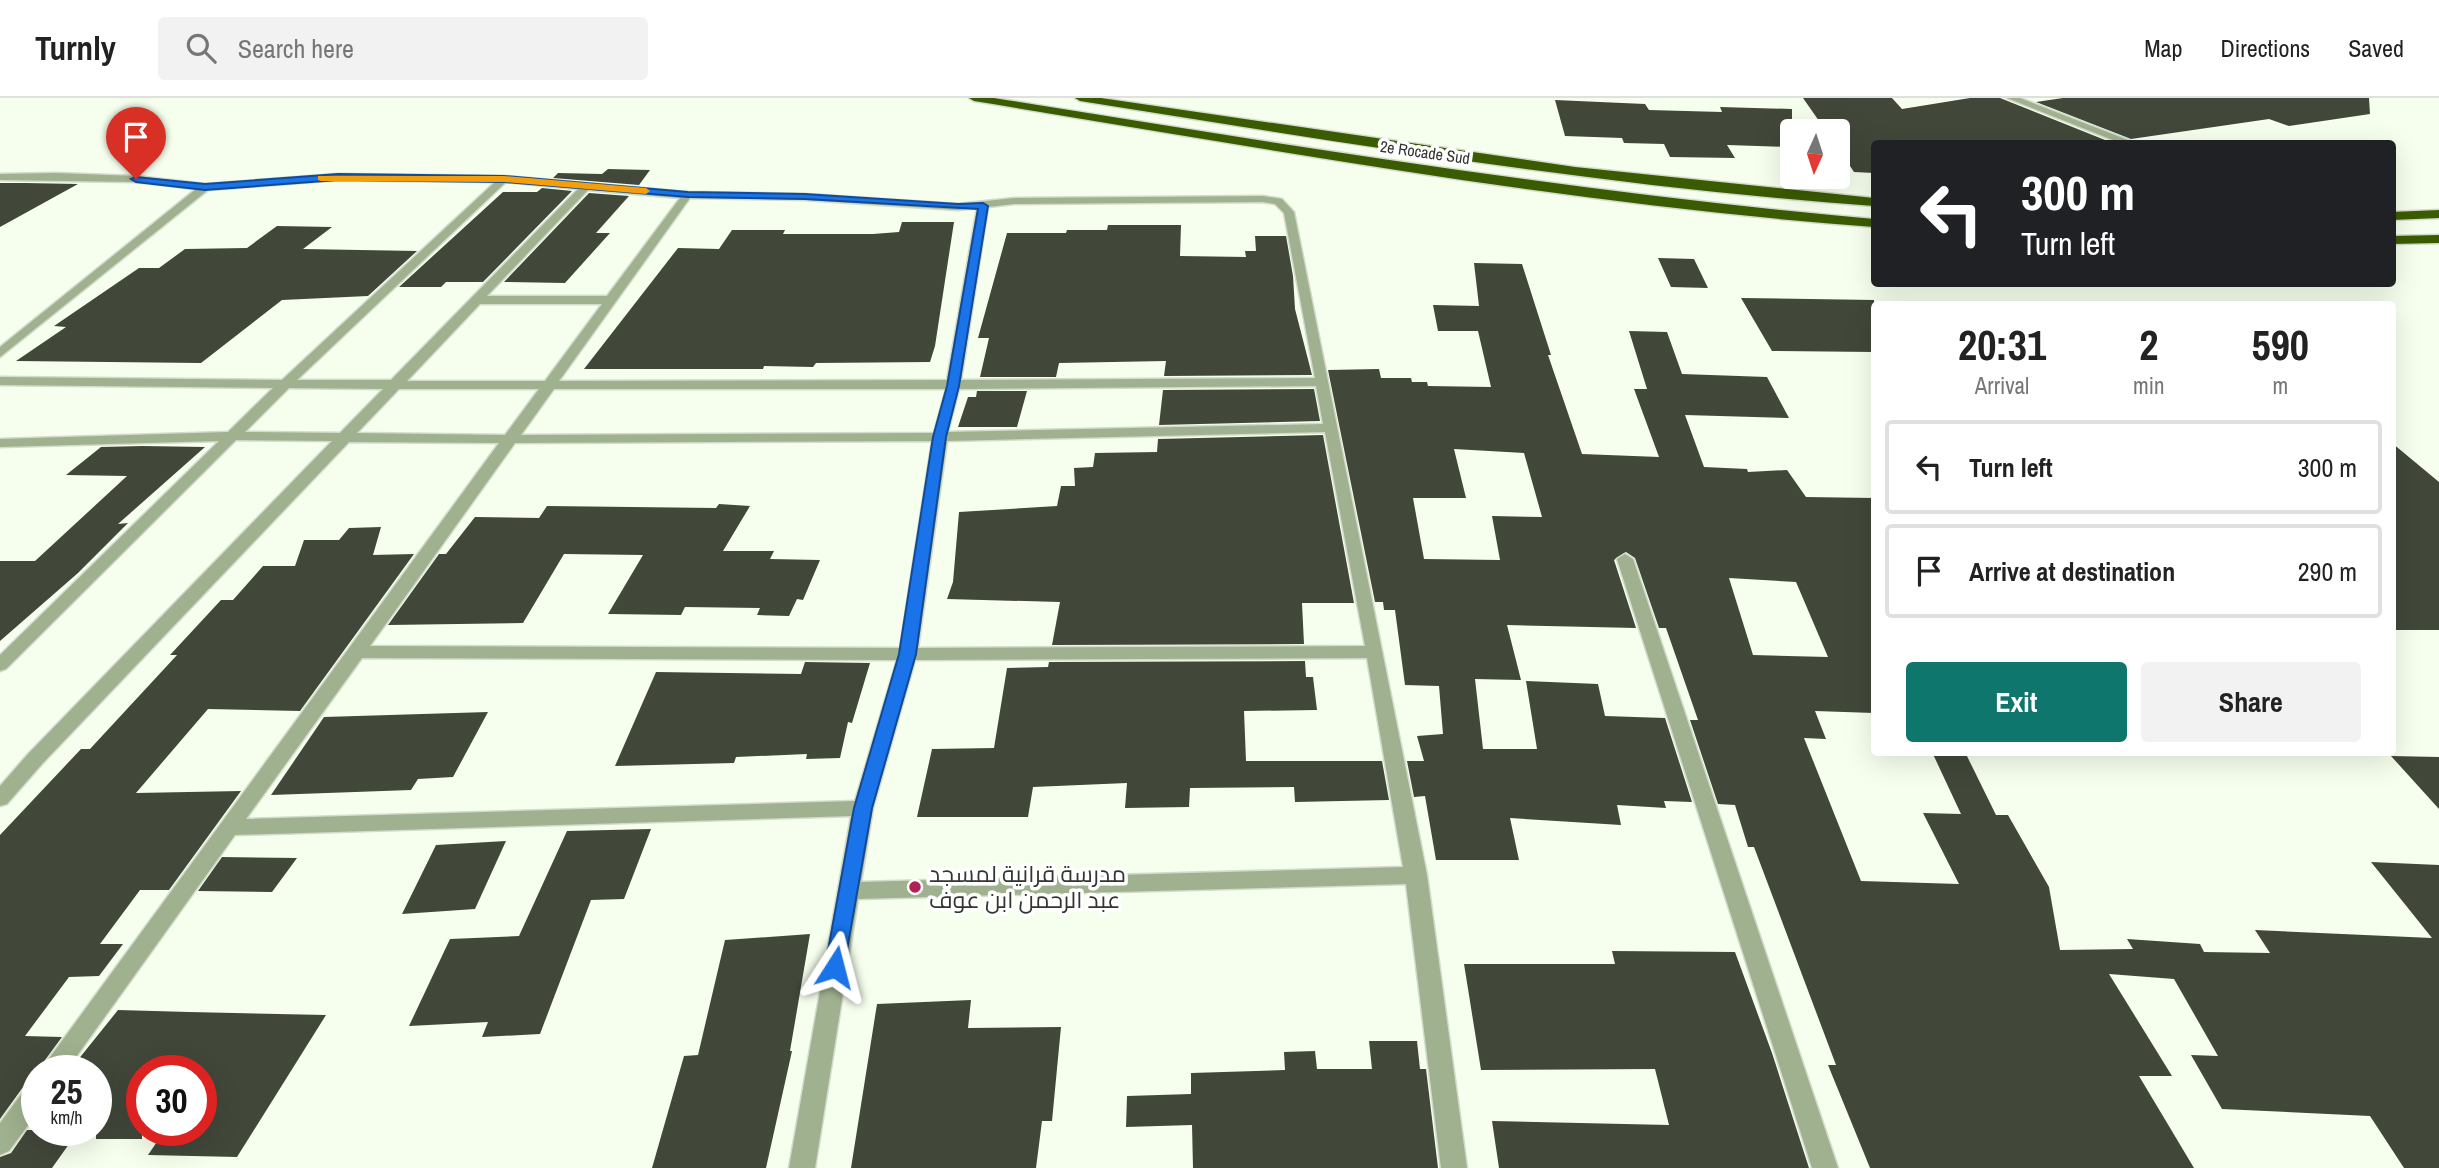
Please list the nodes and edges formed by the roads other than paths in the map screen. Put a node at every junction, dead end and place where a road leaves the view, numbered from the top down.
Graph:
1 (974, 98) edge
2 (1080, 98) edge
3 (2012, 98) edge
4 (2122, 140) edge
5 (0, 177) edge
6 (504, 179) junction
7 (586, 186) junction
8 (205, 187) junction
9 (688, 195) junction
10 (1871, 202) edge
11 (983, 206) junction
12 (2439, 214) edge
13 (2396, 216) edge
14 (1871, 223) edge
15 (2439, 239) edge
16 (2396, 240) edge
17 (475, 300) junction
18 (613, 300) junction
19 (0, 354) edge
20 (0, 381) edge
21 (1322, 382) junction
22 (284, 385) junction
23 (394, 385) junction
24 (552, 385) junction
25 (953, 386) junction
26 (1329, 428) junction
27 (232, 436) junction
28 (345, 436) junction
29 (940, 437) junction
30 (513, 439) junction
31 (0, 443) edge
32 (1625, 559) dead end
33 (358, 652) junction
34 (1374, 652) junction
35 (908, 654) junction
36 (0, 665) edge
37 (0, 799) edge
38 (863, 808) junction
39 (230, 827) junction
40 (1416, 876) junction
41 (848, 891) junction
42 (64, 1055) edge
43 (21, 1115) edge
44 (0, 1143) edge
45 (802, 1168) edge
46 (1454, 1168) edge
47 (1825, 1168) edge

1 - 14 highway, 2e Rocade Sud
2 - 10 highway, 2e Rocade Sud
3 - 4 street
5 - 8 street
6 - 7 street
6 - 8 street
6 - 22 street
7 - 9 street
7 - 17 street
8 - 19 street
9 - 11 street
9 - 18 street
11 - 21 street
11 - 25 street
12 - 13 highway
15 - 16 highway
17 - 18 street
17 - 23 street
18 - 24 street
20 - 22 street
21 - 25 street
21 - 26 street
22 - 23 street
22 - 27 street
23 - 24 street
23 - 28 street
24 - 25 street
24 - 30 street
25 - 29 street
26 - 29 street
26 - 34 street
27 - 28 street
27 - 31 street
27 - 36 street
28 - 30 street
28 - 37 street
29 - 30 street
29 - 35 street
30 - 33 street
32 - 47 street
33 - 35 street
33 - 39 street
34 - 35 street
34 - 40 street
35 - 38 street
38 - 39 street
38 - 41 street
39 - 42 street
40 - 41 street
40 - 46 street
41 - 45 street
43 - 44 street

